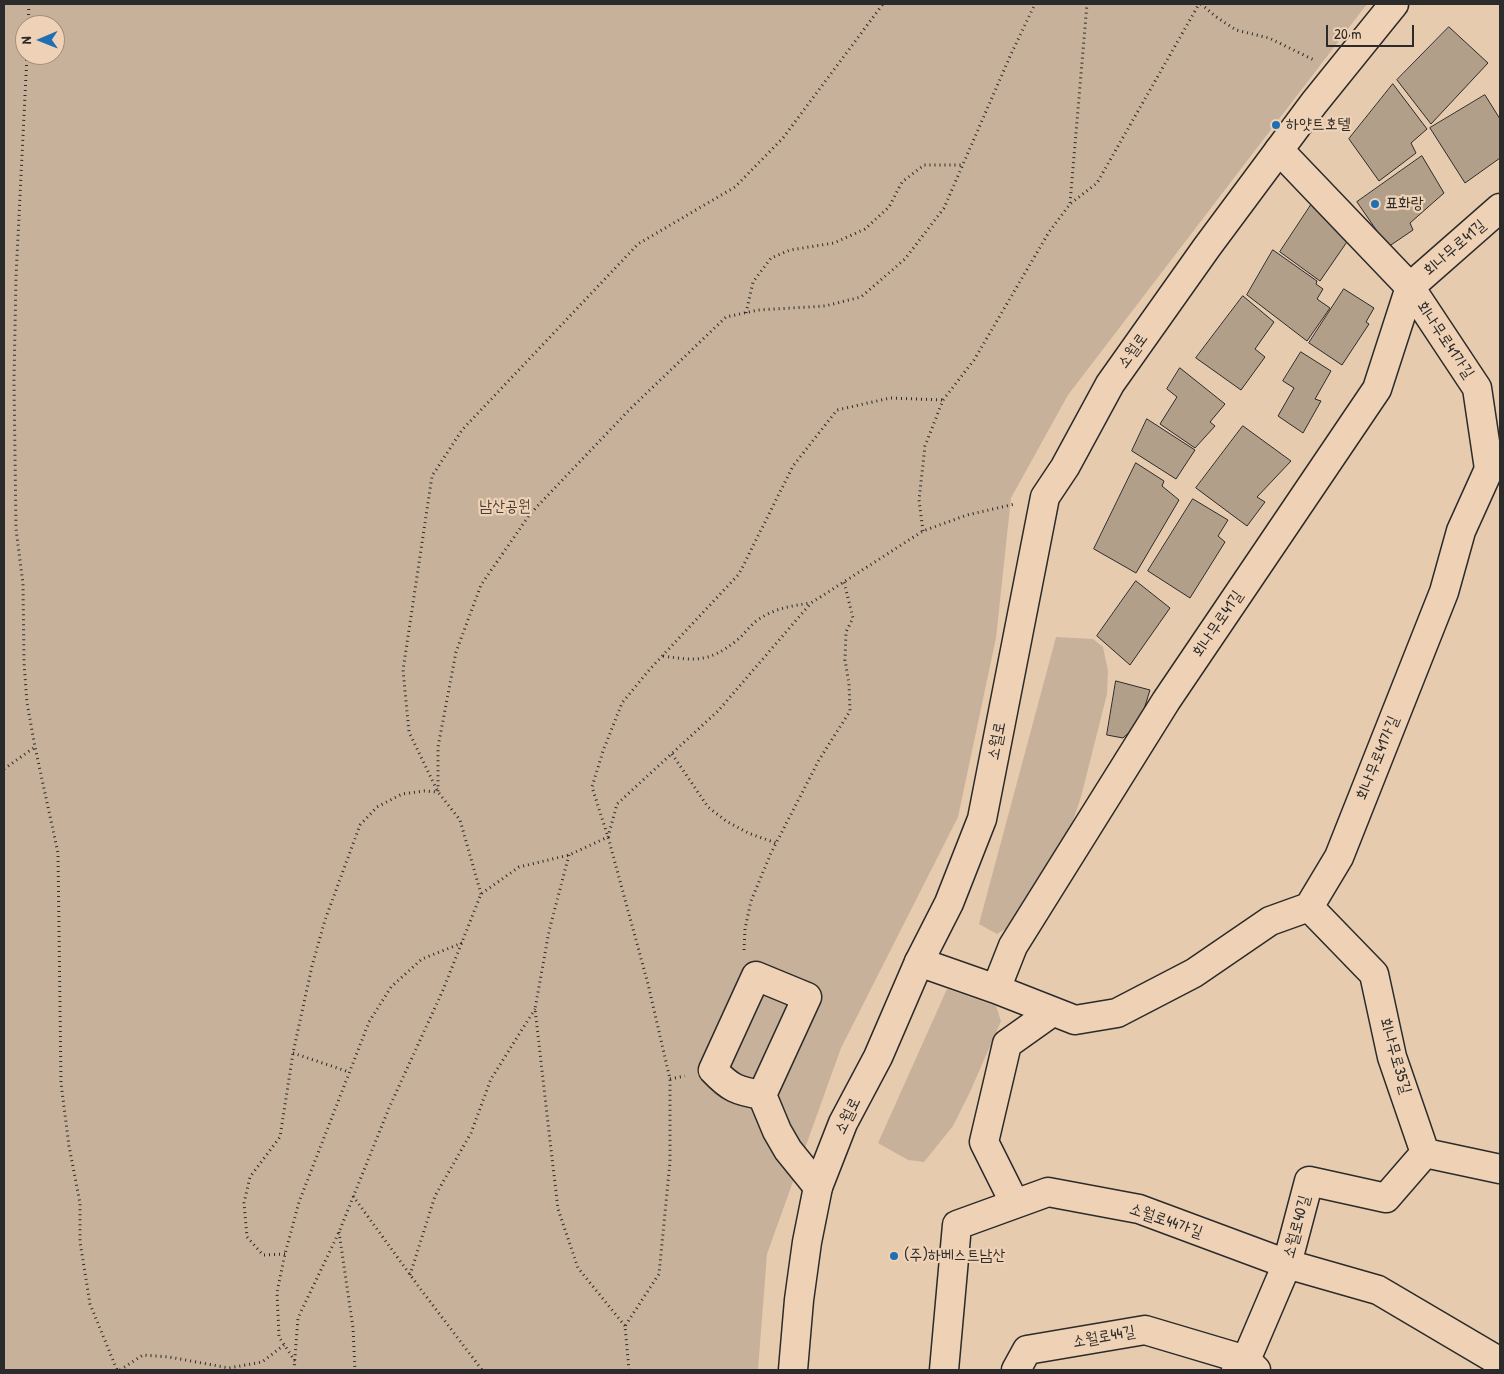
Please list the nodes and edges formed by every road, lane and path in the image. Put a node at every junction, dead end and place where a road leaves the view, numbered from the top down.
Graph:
1 (883, 4) edge
2 (1035, 4) edge
3 (1087, 4) edge
4 (1200, 4) edge
5 (1394, 4) edge
6 (27, 65) edge
7 (1339, 72) junction
8 (1279, 150) junction
9 (962, 165) junction
10 (1070, 204) junction
11 (1500, 208) edge
12 (1410, 287) junction
13 (746, 313) junction
14 (944, 400) junction
15 (1045, 497) junction
16 (923, 531) junction
17 (844, 582) junction
18 (811, 603) junction
19 (663, 656) junction
20 (35, 747) junction
21 (672, 754) junction
22 (4, 769) edge
23 (438, 792) junction
24 (608, 837) junction
25 (776, 843) junction
26 (569, 855) junction
27 (481, 894) junction
28 (1309, 907) junction
29 (462, 943) junction
30 (918, 962) junction
31 (756, 976) junction
32 (996, 989) junction
33 (535, 1009) junction
34 (1052, 1012) junction
35 (293, 1053) junction
36 (349, 1072) junction
37 (762, 1095) junction
38 (1425, 1153) junction
39 (1500, 1169) edge
40 (818, 1187) junction
41 (353, 1196) junction
42 (1015, 1204) junction
43 (339, 1232) junction
44 (285, 1254) junction
45 (1288, 1264) junction
46 (410, 1275) junction
47 (625, 1326) junction
48 (284, 1344) junction
49 (294, 1362) junction
50 (1500, 1362) edge
51 (1246, 1367) edge
52 (119, 1370) edge
53 (294, 1370) edge
54 (355, 1370) edge
55 (482, 1370) edge
56 (629, 1370) edge
57 (793, 1370) edge
58 (944, 1370) edge
59 (1016, 1370) edge

1 - 23 path
2 - 9 path
3 - 10 path
4 - 7 path
4 - 10 path
5 - 7 street, 소월로
6 - 20 path
7 - 8 street, 소월로
8 - 12 street
8 - 15 street, 소월로
9 - 13 path
9 - 13 path
10 - 14 path
11 - 12 street, 회나무로41길
12 - 28 street, 회나무로41가길
12 - 32 street, 회나무로41길
13 - 23 path
14 - 16 path
14 - 19 path
15 - 16 path
15 - 30 street, 소월로
16 - 17 path
17 - 18 path
17 - 25 path
18 - 19 path
18 - 21 path
19 - 24 path
20 - 22 path
20 - 52 path
21 - 24 path
21 - 25 path
23 - 27 path
23 - 35 path
24 - 26 path
24 - 47 path
25 - 31 path
26 - 27 path
26 - 33 path
27 - 29 path
28 - 34 street
28 - 38 street, 회나무로35길
29 - 36 path
29 - 41 path
30 - 32 street
30 - 40 street, 소월로
31 - 37 street
31 - 37 street
32 - 34 street
33 - 46 path
33 - 47 path
34 - 42 street
35 - 36 path
35 - 44 path
36 - 44 path
37 - 40 street
38 - 39 street
38 - 45 street, 소월로40길
40 - 57 street, 소월로
41 - 43 path
41 - 46 path
42 - 45 street, 소월로44가길
42 - 58 street, 소월로44가길
43 - 49 path
43 - 54 path
44 - 48 path
45 - 50 street, 소월로44가길
45 - 51 street, 소월로40길
46 - 55 path
47 - 56 path
48 - 49 path
48 - 52 path
49 - 53 path
51 - 59 street, 소월로44길

